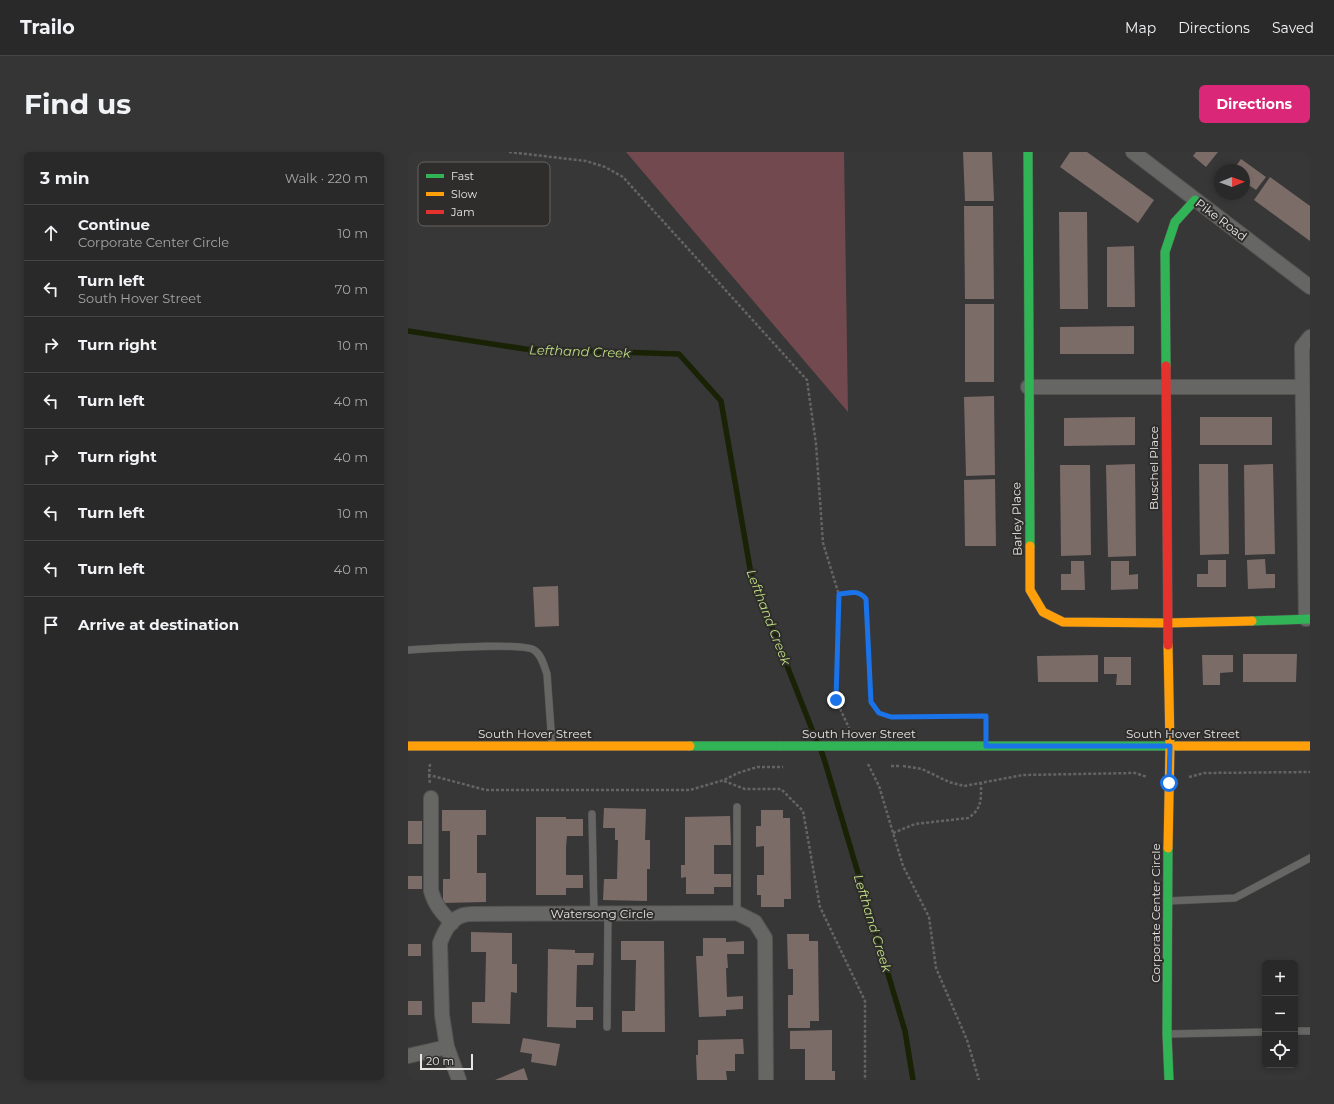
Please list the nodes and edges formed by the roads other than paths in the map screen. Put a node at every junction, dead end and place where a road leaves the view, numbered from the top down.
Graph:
1 (1028, 152) edge
2 (1133, 152) edge
3 (1195, 200) junction
4 (1310, 287) edge
5 (1310, 337) edge
6 (1302, 387) junction
7 (1028, 388) junction
8 (1166, 388) junction
9 (1308, 619) edge
10 (1167, 623) junction
11 (408, 650) edge
12 (408, 746) edge
13 (552, 746) junction
14 (1170, 746) junction
15 (1310, 746) edge
16 (431, 798) dead end
17 (737, 807) dead end
18 (592, 814) dead end
19 (1310, 858) edge
20 (1167, 902) junction
21 (737, 913) junction
22 (601, 914) junction
23 (452, 923) junction
24 (607, 1027) dead end
25 (1310, 1031) edge
26 (1262, 1032) edge
27 (1298, 1032) edge
28 (1167, 1034) junction
29 (447, 1047) junction
30 (408, 1056) edge
31 (459, 1080) edge
32 (766, 1080) edge
33 (1169, 1080) edge

1 - 7 street, Barley Place
2 - 3 street, Pike Road
3 - 4 street, Pike Road
3 - 8 street, Buschel Place
5 - 6 street
6 - 8 street
6 - 9 street
7 - 8 street
7 - 10 street, Barley Place
8 - 10 street, Buschel Place
9 - 10 street, Barley Place
10 - 14 street, Buschel Place
11 - 13 lane
12 - 13 street, South Hover Street
13 - 14 street, South Hover Street, bridge
14 - 15 street, South Hover Street
14 - 20 street, Corporate Center Circle
16 - 23 street
17 - 21 lane
18 - 22 lane
19 - 20 lane
20 - 28 street, Corporate Center Circle
21 - 22 street, Watersong Circle
21 - 32 street, Watersong Circle
22 - 23 street, Watersong Circle
22 - 24 lane
23 - 29 street
25 - 27 lane
26 - 28 lane
28 - 33 street, Corporate Center Circle
29 - 30 street
29 - 31 street

